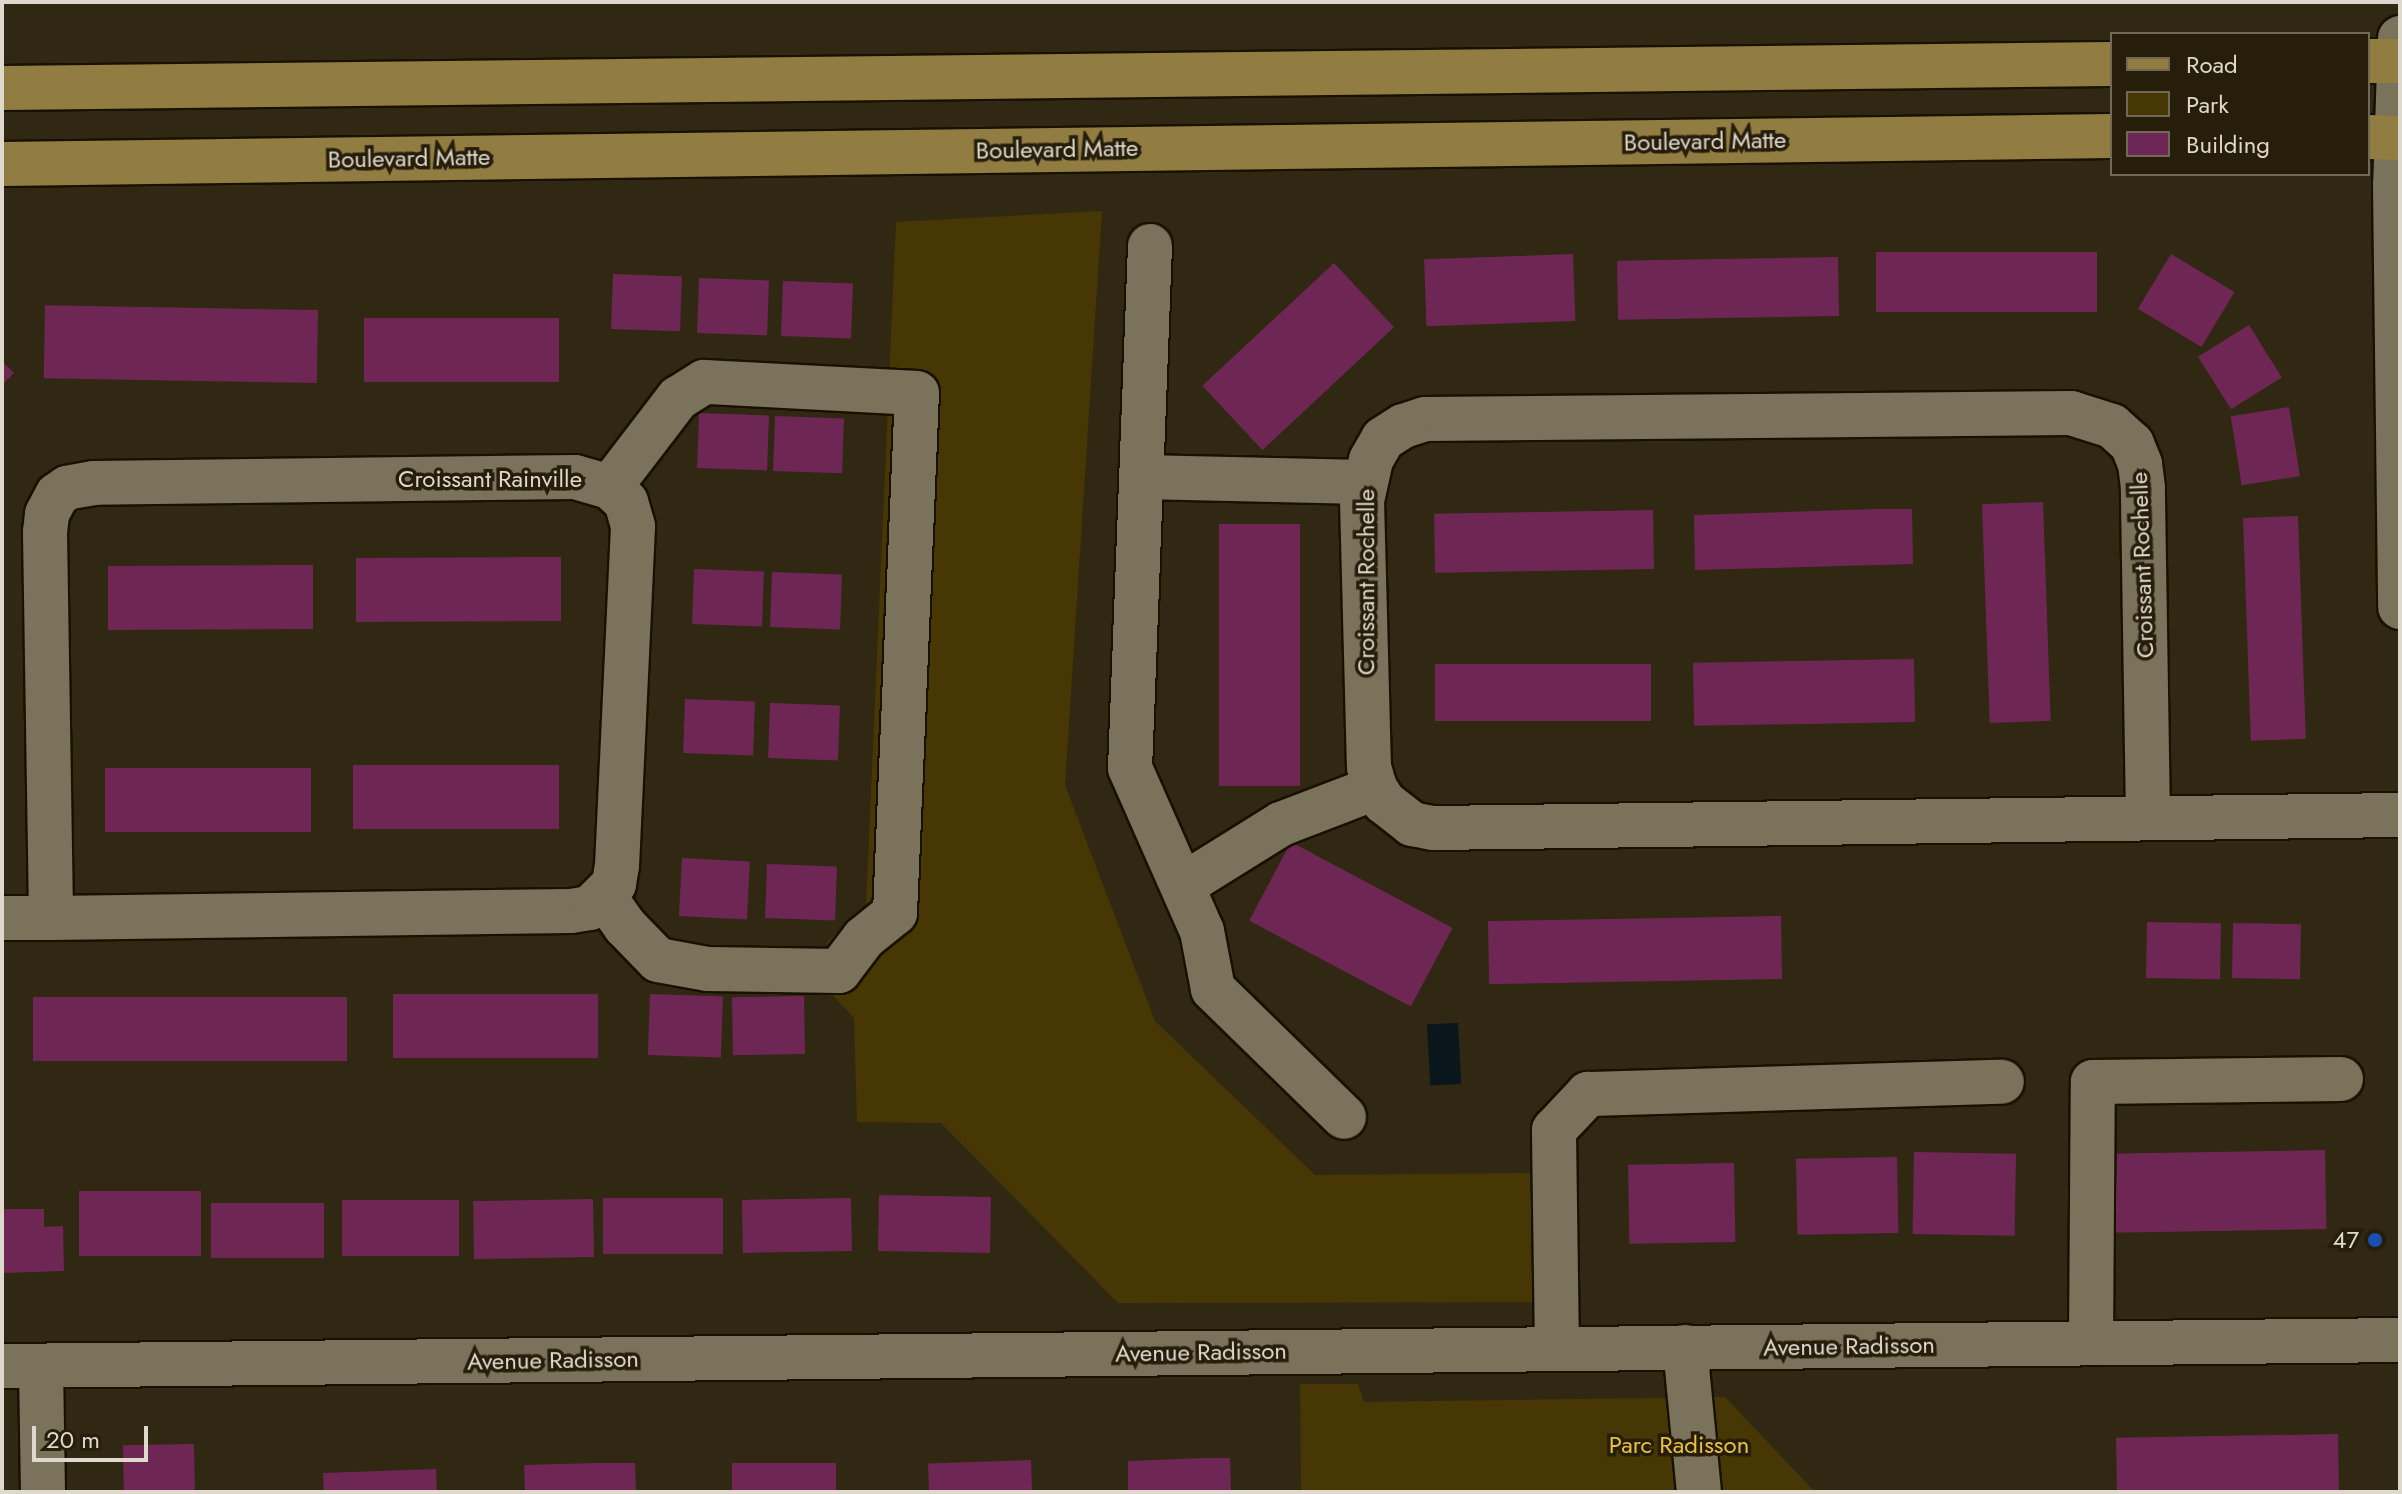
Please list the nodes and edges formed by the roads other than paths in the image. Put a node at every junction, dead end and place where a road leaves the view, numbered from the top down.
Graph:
1 (2400, 38) edge
2 (2370, 61) edge
3 (2400, 61) edge
4 (2110, 64) edge
5 (2, 88) edge
6 (2110, 136) edge
7 (2388, 137) edge
8 (2, 164) edge
9 (1150, 246) dead end
10 (1141, 477) junction
11 (1364, 482) junction
12 (610, 487) junction
13 (2400, 607) edge
14 (1375, 788) junction
15 (2400, 815) edge
16 (2148, 817) junction
17 (1183, 885) junction
18 (604, 896) junction
19 (2, 918) edge
20 (51, 918) junction
21 (2341, 1079) dead end
22 (2002, 1082) dead end
23 (1344, 1117) dead end
24 (2400, 1340) edge
25 (2091, 1343) junction
26 (1685, 1347) junction
27 (1557, 1349) junction
28 (22, 1366) edge
29 (43, 1492) edge
30 (1699, 1492) edge

1 - 3 street
2 - 3 main road
3 - 7 street
4 - 5 main road
6 - 8 main road, Boulevard Matte
7 - 13 street
9 - 10 street
10 - 11 street
10 - 17 street
11 - 14 street, Croissant Rochelle
11 - 16 street, Croissant Rochelle
12 - 18 street, Croissant Rainville
12 - 18 street
12 - 20 street, Croissant Rainville
14 - 16 street
14 - 17 street
15 - 16 street
17 - 23 street
18 - 20 street
19 - 20 street
21 - 25 street
22 - 27 street
24 - 25 street, Avenue Radisson
25 - 26 street, Avenue Radisson
26 - 27 street, Avenue Radisson
26 - 30 street
27 - 28 street, Avenue Radisson
28 - 29 street

